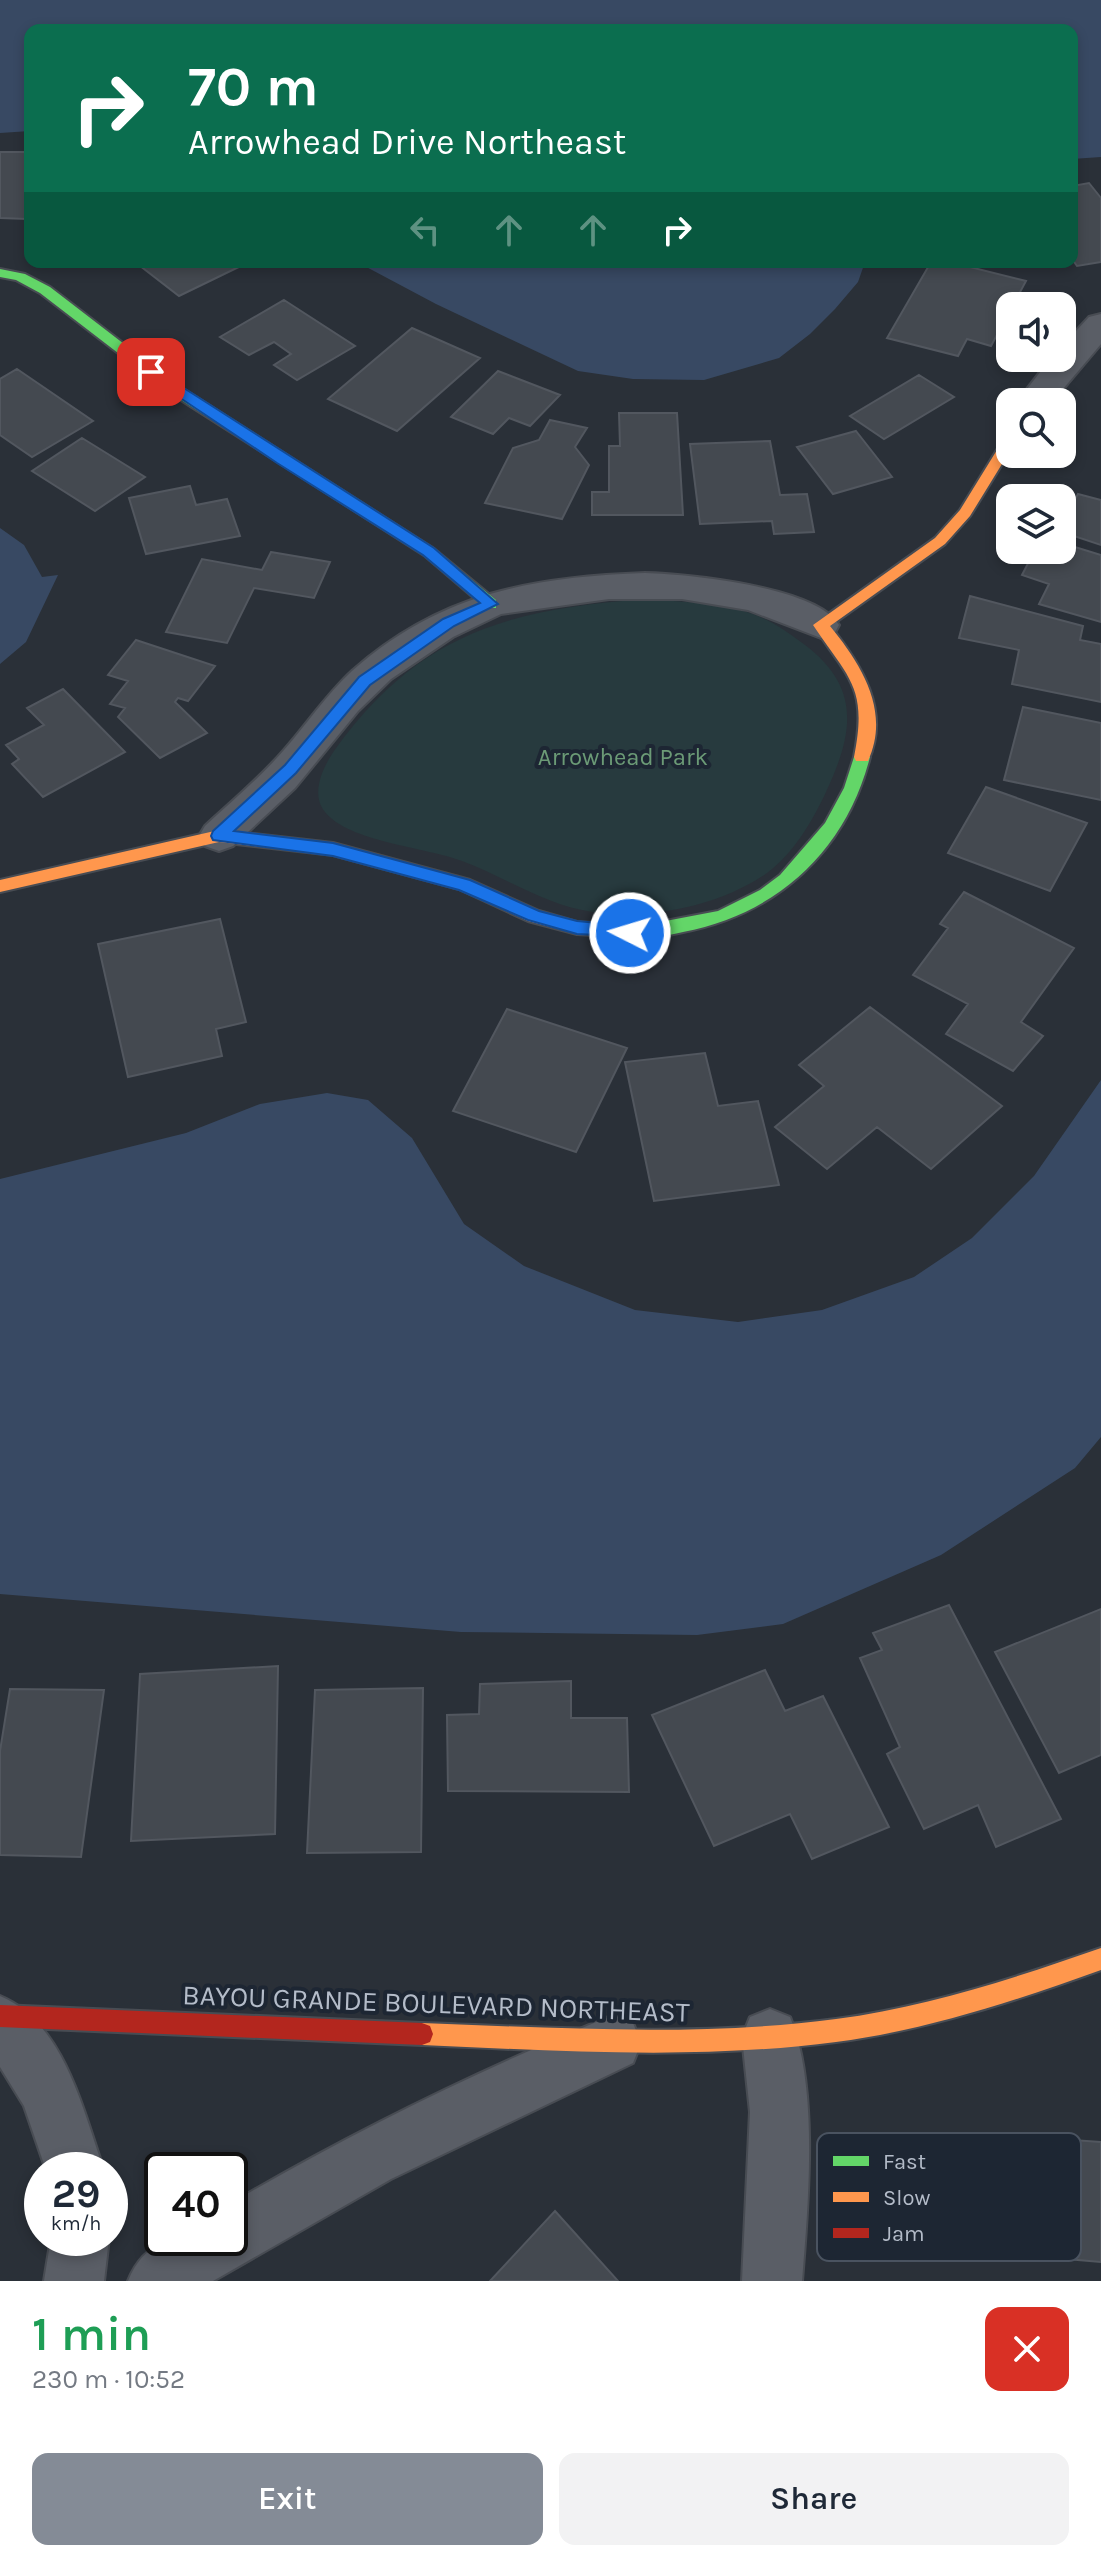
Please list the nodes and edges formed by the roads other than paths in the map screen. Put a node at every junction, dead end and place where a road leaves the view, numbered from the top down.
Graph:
1 (0, 273) edge
2 (1101, 324) edge
3 (1045, 388) edge
4 (996, 463) edge
5 (491, 604) junction
6 (821, 625) junction
7 (219, 836) junction
8 (0, 886) edge
9 (1101, 1959) edge
10 (0, 2016) edge
11 (0, 2024) edge
12 (770, 2037) junction
13 (615, 2042) junction
14 (69, 2152) edge
15 (248, 2226) edge
16 (77, 2256) edge
17 (198, 2256) edge
18 (74, 2281) edge
19 (158, 2281) edge
20 (772, 2281) edge

1 - 5 street
2 - 3 street
4 - 6 street
5 - 6 street
5 - 7 street
6 - 7 street
7 - 8 street
9 - 12 street, BAYOU GRANDE BOULEVARD NORTHEAST
10 - 13 street, BAYOU GRANDE BOULEVARD NORTHEAST
11 - 14 street
12 - 13 street, BAYOU GRANDE BOULEVARD NORTHEAST
12 - 20 street
13 - 15 street
16 - 18 street
17 - 19 street

